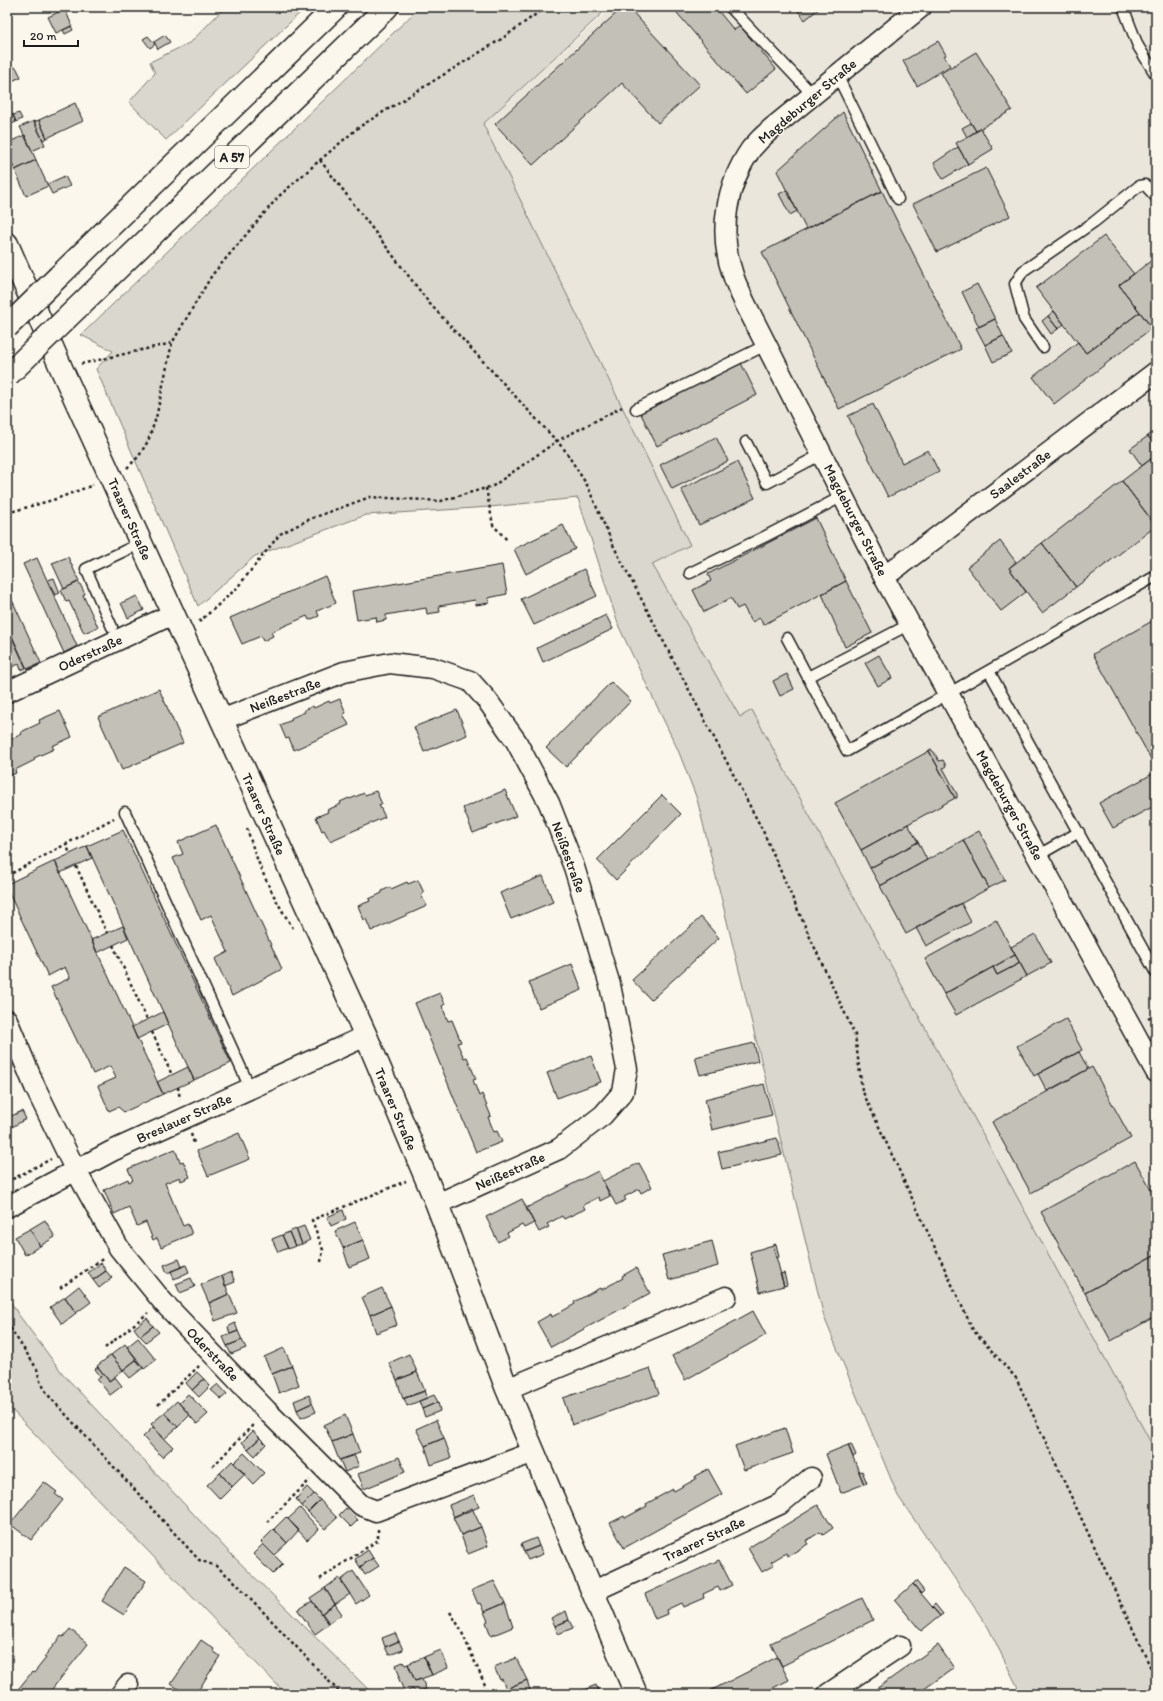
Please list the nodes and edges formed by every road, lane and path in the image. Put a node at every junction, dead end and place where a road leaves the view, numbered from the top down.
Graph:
1 (336, 7) edge
2 (387, 7) edge
3 (546, 7) edge
4 (730, 7) edge
5 (922, 7) edge
6 (1123, 7) edge
7 (837, 75) junction
8 (1156, 76) edge
9 (813, 95) junction
10 (320, 160) junction
11 (1156, 197) edge
12 (898, 200) dead end
13 (7, 244) edge
14 (7, 327) edge
15 (172, 343) junction
16 (766, 345) junction
17 (1043, 347) dead end
18 (62, 370) junction
19 (1156, 372) edge
20 (8, 376) edge
21 (631, 407) joint
22 (557, 441) junction
23 (746, 442) dead end
24 (822, 454) junction
25 (111, 477) junction
26 (486, 488) junction
27 (843, 496) junction
28 (7, 513) edge
29 (508, 540) dead end
30 (141, 543) junction
31 (690, 573) dead end
32 (1156, 576) edge
33 (884, 577) junction
34 (173, 614) junction
35 (910, 624) junction
36 (112, 627) dead end
37 (183, 637) junction
38 (787, 638) dead end
39 (989, 670) junction
40 (808, 677) junction
41 (7, 692) edge
42 (948, 693) junction
43 (221, 720) junction
44 (125, 812) joint
45 (1079, 832) junction
46 (66, 843) junction
47 (70, 854) dead end
48 (1037, 856) junction
49 (76, 866) dead end
50 (7, 876) edge
51 (107, 933) dead end
52 (112, 945) dead end
53 (1156, 973) edge
54 (7, 1020) edge
55 (147, 1020) dead end
56 (152, 1032) dead end
57 (366, 1036) junction
58 (1156, 1072) edge
59 (172, 1075) dead end
60 (250, 1088) junction
61 (66, 1151) junction
62 (75, 1169) junction
63 (423, 1174) junction
64 (7, 1182) edge
65 (437, 1204) junction
66 (7, 1207) edge
67 (119, 1248) junction
68 (321, 1262) dead end
69 (60, 1288) dead end
70 (726, 1297) dead end
71 (163, 1302) junction
72 (7, 1323) edge
73 (106, 1348) dead end
74 (213, 1353) junction
75 (507, 1389) junction
76 (158, 1404) dead end
77 (267, 1411) junction
78 (534, 1452) junction
79 (213, 1466) dead end
80 (323, 1467) junction
81 (811, 1478) dead end
82 (376, 1511) junction
83 (267, 1522) dead end
84 (320, 1579) dead end
85 (592, 1592) junction
86 (450, 1612) dead end
87 (900, 1646) dead end
88 (1156, 1679) edge
89 (341, 1694) edge
90 (489, 1694) edge
91 (636, 1694) edge
92 (828, 1694) edge

1 - 14 main road, A 57, bridge
2 - 20 main road, A 57, bridge
3 - 10 path
4 - 9 lane
5 - 7 street, Magdeburger Straße
6 - 8 lane
7 - 9 street, Magdeburger Straße
7 - 12 lane
9 - 16 street, Magdeburger Straße
10 - 15 path
10 - 22 path
11 - 17 lane
13 - 18 main road, Traarer Straße
15 - 18 path
15 - 25 path
16 - 21 lane
16 - 24 street, Magdeburger Straße
18 - 25 main road, Traarer Straße
19 - 33 street, Saalestraße
21 - 22 path
22 - 26 path
22 - 88 path
23 - 24 lane
24 - 27 street, Magdeburger Straße
25 - 28 path
25 - 30 main road, Traarer Straße
26 - 29 path
26 - 37 path
27 - 31 lane
27 - 33 street, Magdeburger Straße
30 - 34 main road, Traarer Straße
30 - 36 lane
32 - 39 lane
33 - 35 street, Magdeburger Straße
34 - 37 main road, Traarer Straße
34 - 41 street, Oderstraße
35 - 40 lane
35 - 42 street, Magdeburger Straße
37 - 43 main road, Traarer Straße
38 - 40 lane
39 - 42 lane
39 - 45 lane
40 - 42 lane
42 - 48 street, Magdeburger Straße
43 - 57 main road, Traarer Straße
43 - 65 street, Neißestraße
44 - 46 path
44 - 60 lane
45 - 48 lane
45 - 53 lane
46 - 47 path
46 - 50 path
48 - 58 street, Magdeburger Straße
49 - 51 path
52 - 55 path
54 - 61 street, Oderstraße
56 - 59 path
57 - 60 street, Breslauer Straße
57 - 63 main road, Traarer Straße
60 - 62 street, Breslauer Straße
61 - 62 street, Oderstraße
61 - 64 path
62 - 66 street, Breslauer Straße
62 - 67 street, Oderstraße
63 - 65 main road, Traarer Straße
63 - 68 path
65 - 75 main road, Traarer Straße
67 - 69 path
67 - 71 street, Oderstraße
70 - 75 street
71 - 73 path
71 - 74 street, Oderstraße
72 - 89 path
74 - 76 path
74 - 77 street, Oderstraße
75 - 78 main road, Traarer Straße
77 - 79 path
77 - 80 street, Oderstraße
78 - 82 street
78 - 85 main road, Traarer Straße
80 - 82 street, Oderstraße
80 - 83 path
81 - 85 street, Traarer Straße
82 - 84 path
85 - 91 main road, Traarer Straße
86 - 90 path
87 - 92 street

